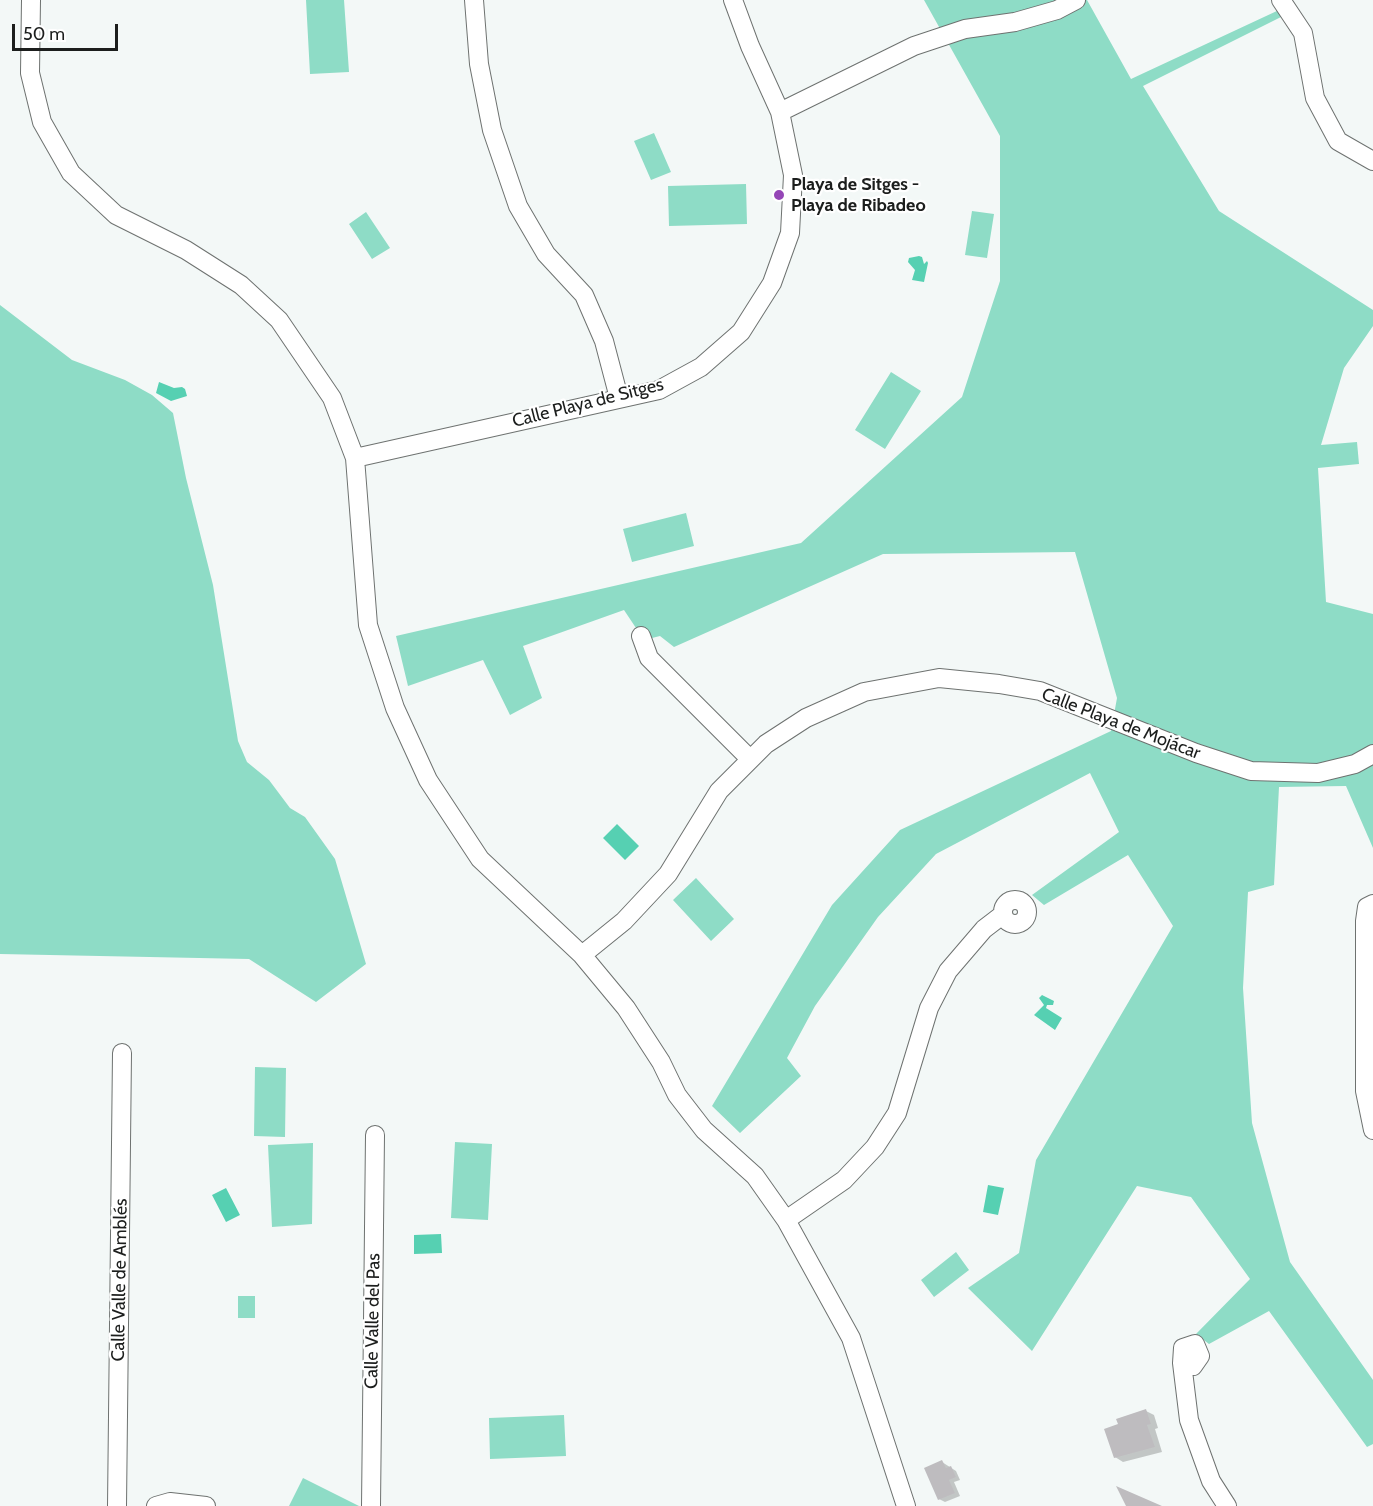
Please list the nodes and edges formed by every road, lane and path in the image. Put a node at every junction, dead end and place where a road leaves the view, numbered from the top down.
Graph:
1 (32, 0) edge
2 (474, 0) edge
3 (733, 0) edge
4 (1076, 0) edge
5 (1281, 0) edge
6 (780, 112) junction
7 (1373, 161) edge
8 (619, 398) junction
9 (355, 458) junction
10 (641, 636) dead end
11 (1373, 754) edge
12 (750, 759) junction
13 (1001, 916) dead end
14 (1370, 916) edge
15 (582, 956) junction
16 (122, 1053) dead end
17 (1373, 1130) edge
18 (375, 1135) dead end
19 (786, 1220) junction
20 (1182, 1363) dead end
21 (117, 1506) edge
22 (156, 1506) edge
23 (206, 1506) edge
24 (371, 1506) edge
25 (906, 1506) edge
26 (1227, 1506) edge

1 - 9 street
2 - 8 street
3 - 6 street, Calle Playa de Sitges
4 - 6 street
5 - 7 street
6 - 8 street, Calle Playa de Sitges
8 - 9 street, Calle Playa de Sitges
9 - 15 street
10 - 12 street
11 - 12 street, Calle Playa de Mojácar
12 - 15 street, Calle Playa de Mojácar
13 - 19 street
14 - 17 street
15 - 19 street
16 - 21 street, Calle Valle de Amblés
18 - 24 street, Calle Valle del Pas
19 - 25 street
20 - 26 street
22 - 23 street

